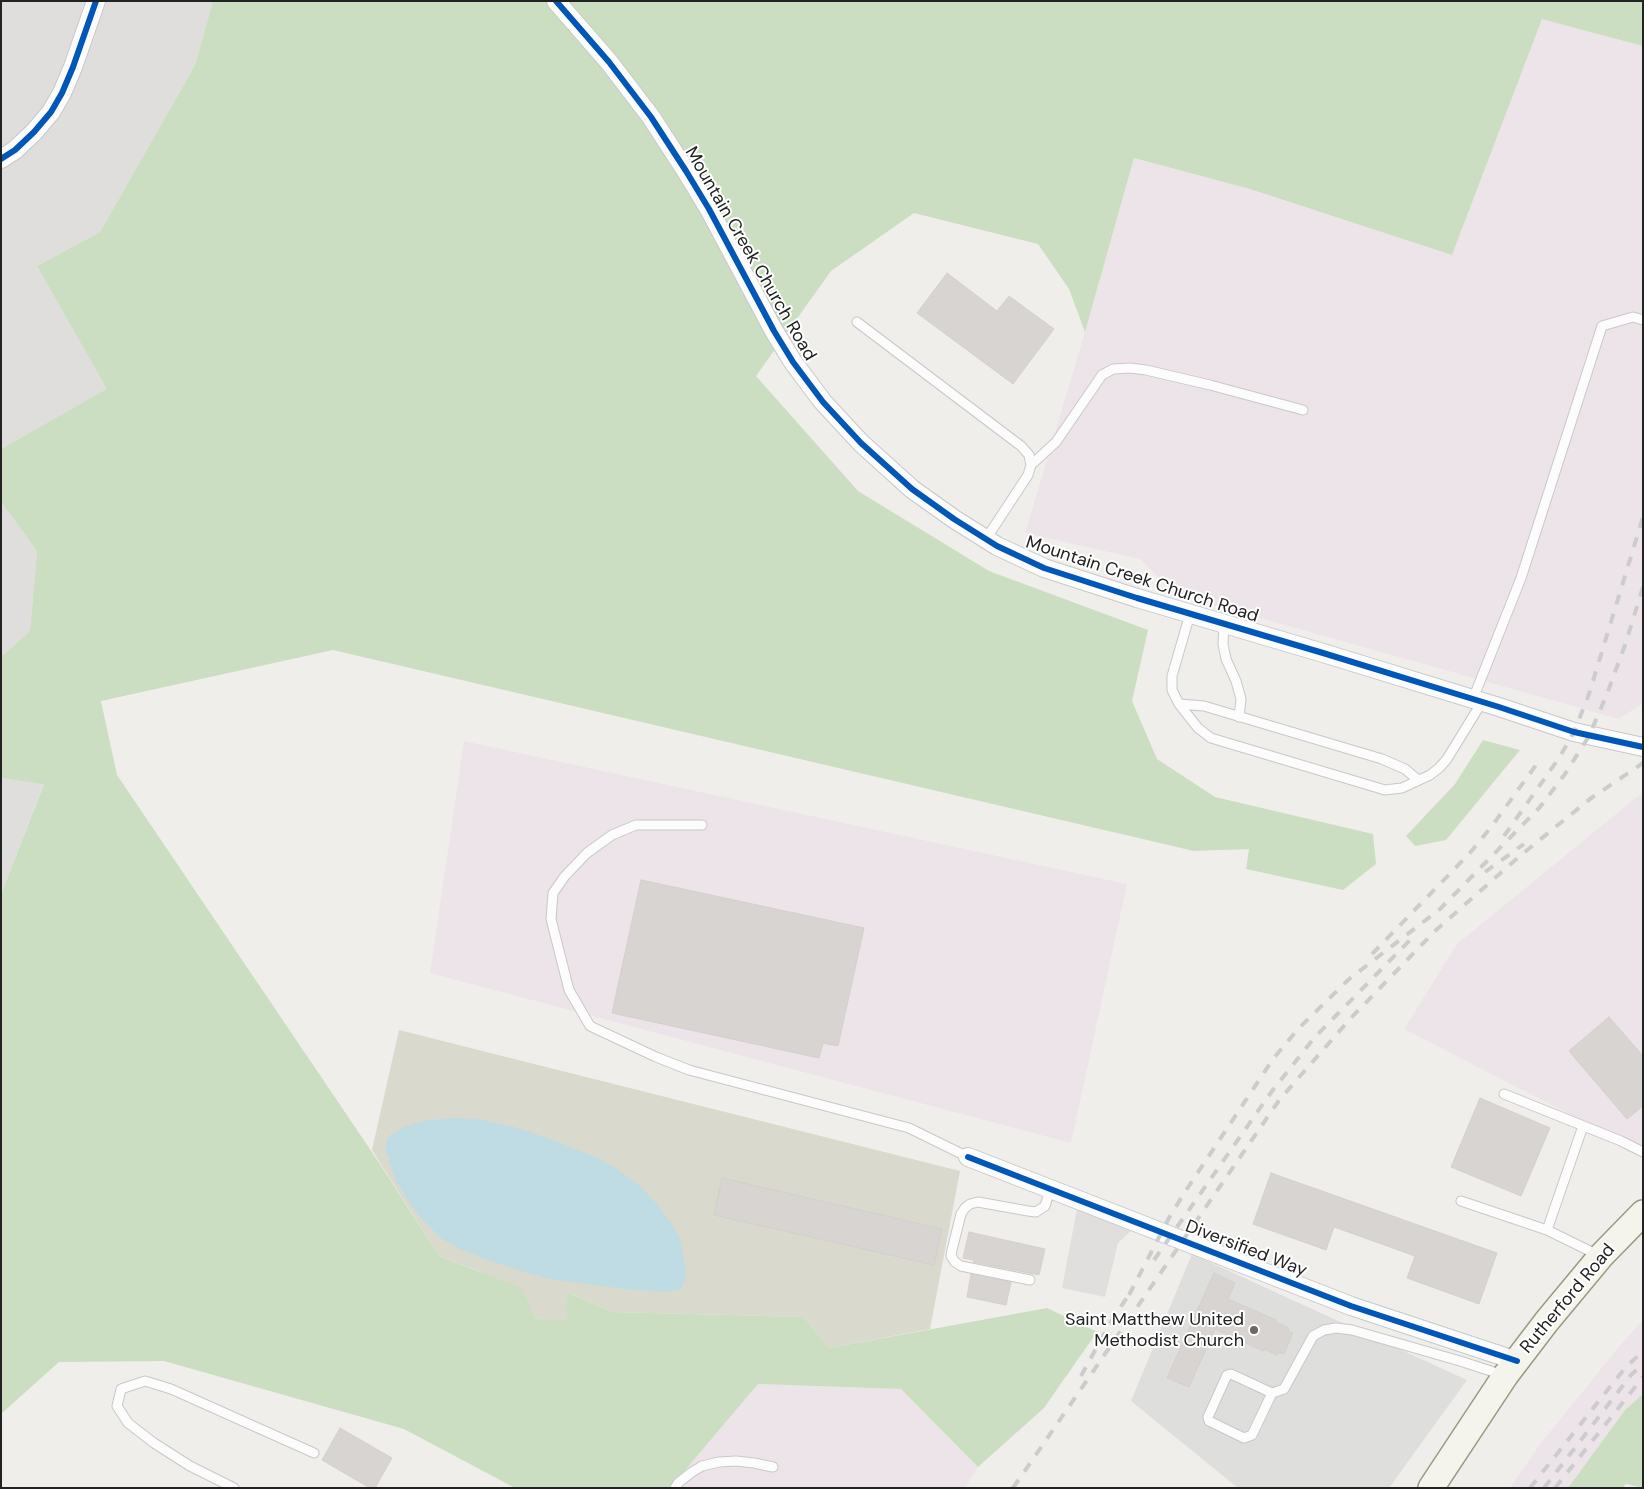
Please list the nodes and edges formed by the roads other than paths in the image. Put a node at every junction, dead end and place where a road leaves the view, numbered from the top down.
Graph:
1 (96, 1) edge
2 (556, 1) edge
3 (1, 159) edge
4 (1643, 320) edge
5 (857, 322) dead end
6 (1303, 410) dead end
7 (1031, 465) junction
8 (986, 540) junction
9 (1190, 614) junction
10 (1224, 624) junction
11 (1478, 700) junction
12 (1178, 704) junction
13 (1239, 717) junction
14 (1643, 747) edge
15 (1418, 780) junction
16 (702, 825) dead end
17 (1504, 1094) dead end
18 (1583, 1126) junction
19 (1643, 1152) edge
20 (968, 1157) joint
21 (1050, 1190) junction
22 (1462, 1201) dead end
23 (1643, 1213) edge
24 (1547, 1230) junction
25 (1601, 1256) junction
26 (1030, 1280) dead end
27 (1511, 1368) junction
28 (1272, 1393) junction
29 (314, 1453) dead end
30 (773, 1467) dead end
31 (234, 1488) edge
32 (675, 1488) edge
33 (1431, 1488) edge

1 - 3 street
2 - 8 street, Mountain Creek Church Road
4 - 11 lane
5 - 7 lane
6 - 7 lane
7 - 8 lane
8 - 9 street, Mountain Creek Church Road
9 - 10 street, Mountain Creek Church Road
9 - 12 lane
10 - 11 street, Mountain Creek Church Road
10 - 13 lane
11 - 14 street, Mountain Creek Church Road
11 - 15 lane
12 - 13 lane
12 - 15 lane
13 - 15 lane
16 - 20 lane
17 - 18 lane
18 - 19 lane
18 - 24 lane
20 - 21 street, Diversified Way
21 - 26 lane
21 - 27 street, Diversified Way
22 - 24 lane
23 - 25 street, Rutherford Road
24 - 25 lane
25 - 27 street, Rutherford Road
27 - 28 lane
27 - 33 street, Rutherford Road
28 - 28 lane
29 - 31 lane
30 - 32 lane

